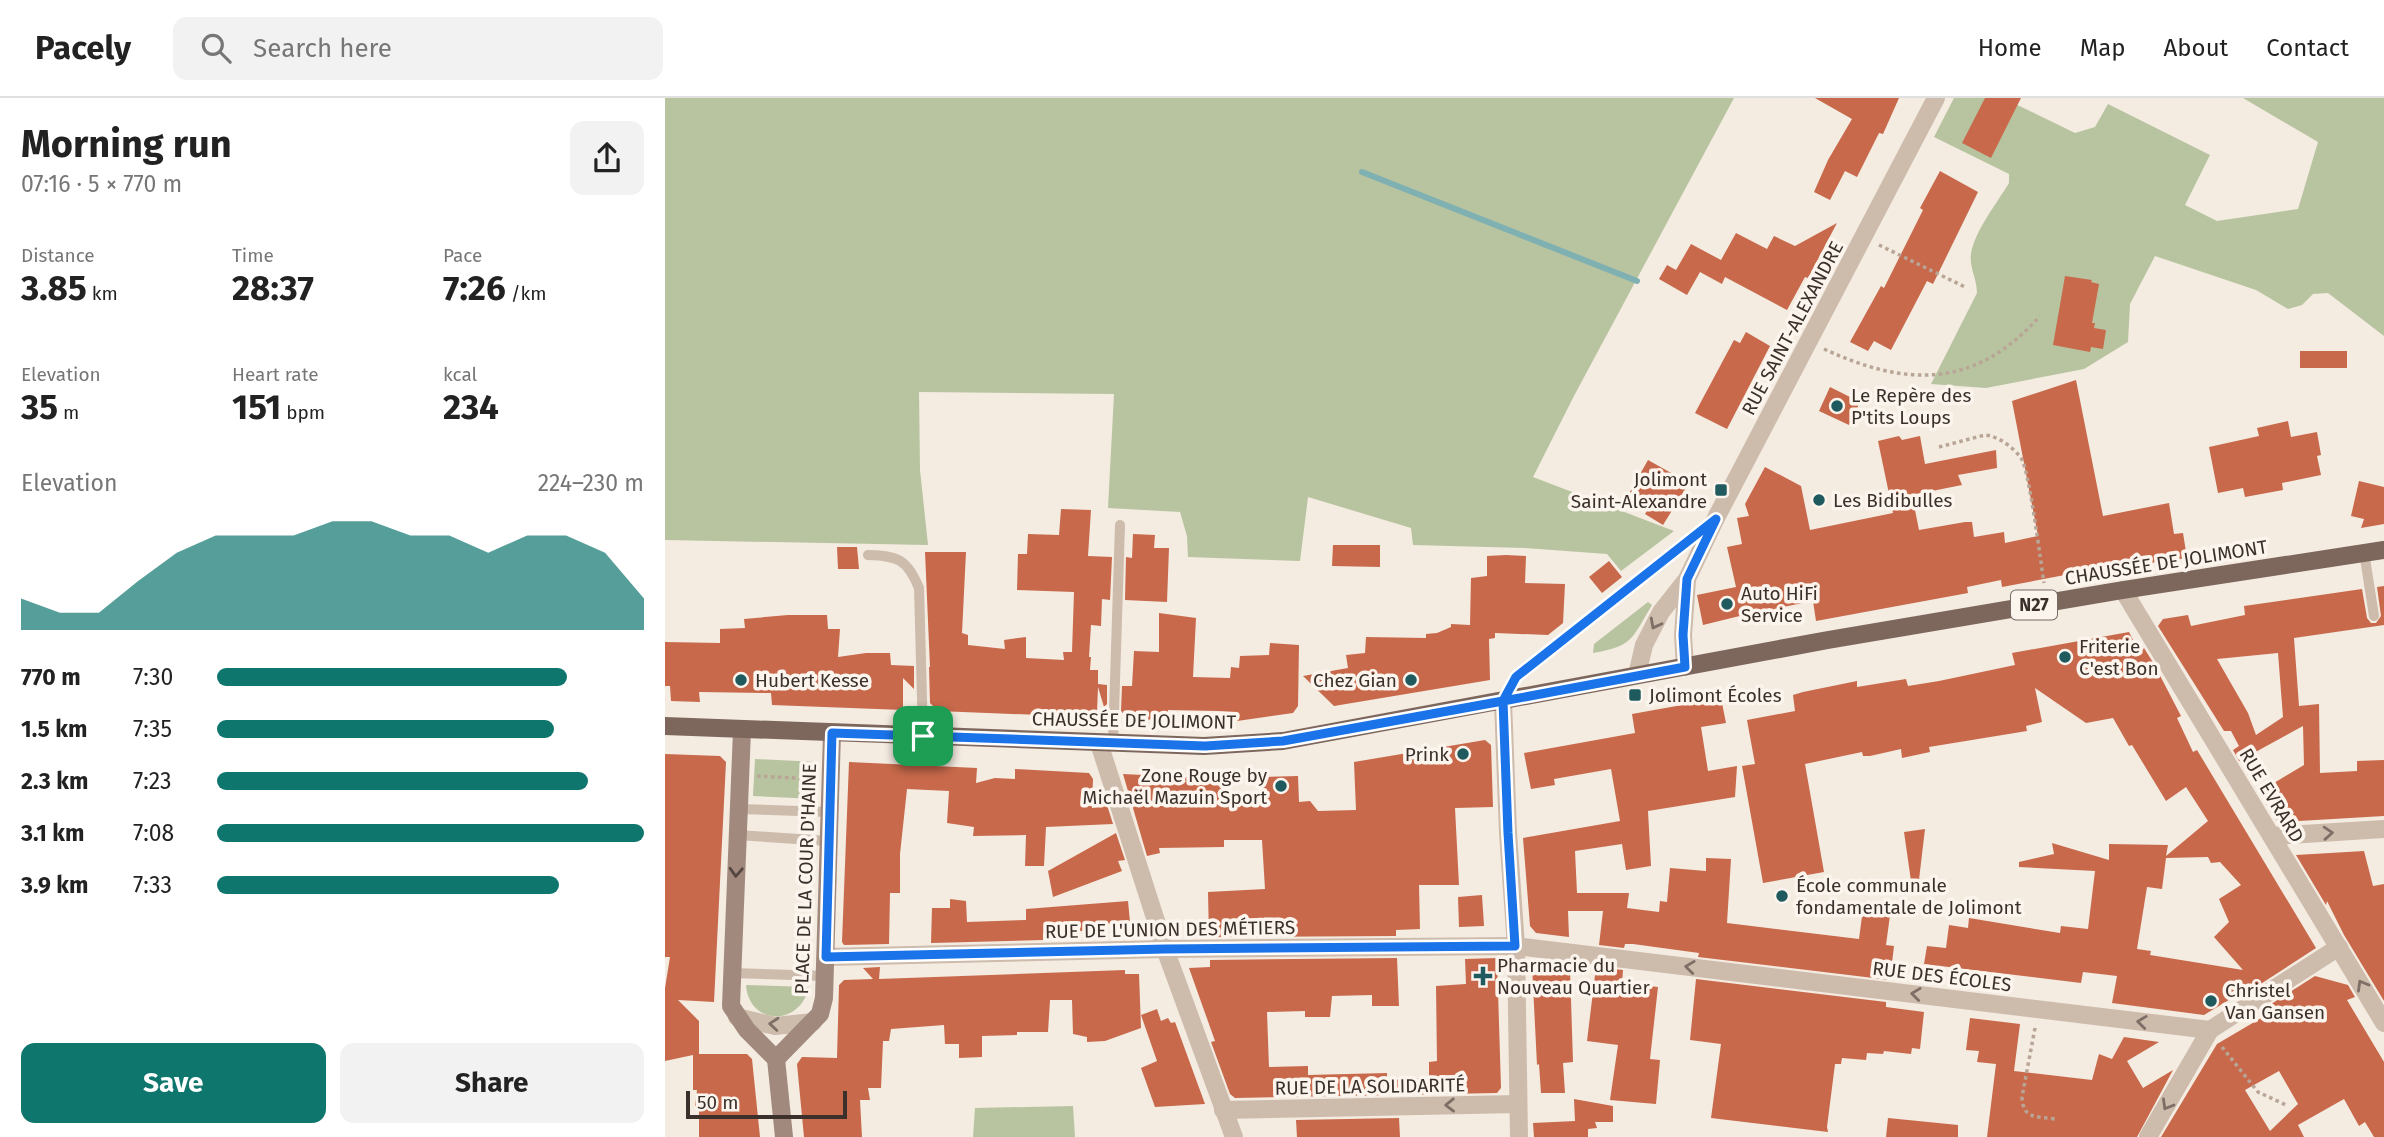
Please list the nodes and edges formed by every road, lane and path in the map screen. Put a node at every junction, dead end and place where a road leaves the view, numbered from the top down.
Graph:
1 (1937, 98) edge
2 (1863, 238) junction
3 (1965, 287) dead end
4 (2040, 316) dead end
5 (1809, 342) junction
6 (1938, 447) dead end
7 (1716, 519) junction
8 (1120, 525) dead end
9 (2384, 550) edge
10 (2364, 552) junction
11 (868, 555) dead end
12 (1687, 579) junction
13 (2123, 590) junction
14 (2048, 602) junction
15 (2374, 616) dead end
16 (1685, 667) junction
17 (1637, 675) junction
18 (1503, 701) junction
19 (665, 726) edge
20 (742, 730) junction
21 (832, 733) junction
22 (923, 736) junction
23 (1106, 743) junction
24 (740, 775) junction
25 (829, 780) junction
26 (740, 809) junction
27 (828, 812) junction
28 (2384, 829) edge
29 (738, 835) junction
30 (2272, 836) junction
31 (827, 841) junction
32 (1515, 946) junction
33 (2339, 947) junction
34 (1165, 949) junction
35 (826, 957) junction
36 (731, 973) junction
37 (825, 976) junction
38 (2039, 1010) junction
39 (737, 1017) junction
40 (813, 1022) junction
41 (2384, 1023) edge
42 (2210, 1030) junction
43 (776, 1059) junction
44 (1518, 1104) junction
45 (2286, 1105) dead end
46 (1223, 1110) junction
47 (2055, 1119) dead end
48 (784, 1137) edge
49 (1234, 1137) edge
50 (1519, 1137) edge
51 (2148, 1137) edge

1 - 2 street, RUE SAINT-ALEXANDRE
2 - 3 path
2 - 5 street, RUE SAINT-ALEXANDRE
4 - 5 path
5 - 7 street, RUE SAINT-ALEXANDRE
6 - 14 path
7 - 12 street, RUE SAINT-ALEXANDRE
7 - 18 lane
8 - 23 lane
9 - 10 main road, CHAUSSÉE DE JOLIMONT / N27
10 - 13 main road, CHAUSSÉE DE JOLIMONT / N27
10 - 15 lane
11 - 22 lane
12 - 16 street, RUE SAINT-ALEXANDRE
12 -> 17 street, RUE SAINT-ALEXANDRE
13 - 14 main road, CHAUSSÉE DE JOLIMONT / N27
13 - 30 street, RUE EVRARD
14 - 16 main road, CHAUSSÉE DE JOLIMONT / N27
16 - 17 main road, CHAUSSÉE DE JOLIMONT / N27
17 - 18 main road, CHAUSSÉE DE JOLIMONT / N27
18 - 23 main road, CHAUSSÉE DE JOLIMONT / N27
18 - 32 street
19 - 20 main road, CHAUSSÉE DE JOLIMONT / N27
20 - 21 main road, CHAUSSÉE DE JOLIMONT / N27
20 - 24 street
21 - 22 main road, CHAUSSÉE DE JOLIMONT / N27
21 - 25 street, PLACE DE LA COUR D'HAINE
22 - 23 main road, CHAUSSÉE DE JOLIMONT / N27
23 - 34 street
24 - 25 path
24 - 26 street
25 - 27 street, PLACE DE LA COUR D'HAINE
26 - 27 lane
26 - 29 street
27 - 31 street, PLACE DE LA COUR D'HAINE
30 -> 28 street
29 - 31 lane
29 -> 36 street
30 - 33 street, RUE EVRARD
31 - 35 street, PLACE DE LA COUR D'HAINE
32 - 34 street, RUE DE L'UNION DES MÉTIERS
38 -> 32 street, RUE DES ÉCOLES
32 - 44 street
41 -> 33 street, RUE EVRARD
33 - 42 street
34 - 35 street, RUE DE L'UNION DES MÉTIERS
34 - 46 street
35 - 37 street, PLACE DE LA COUR D'HAINE
36 - 37 lane
36 - 39 street
37 - 40 street, PLACE DE LA COUR D'HAINE
42 -> 38 street, RUE DES ÉCOLES
38 - 47 path
40 -> 39 street, PLACE DE LA COUR D'HAINE
39 - 43 street
40 - 43 street, PLACE DE LA COUR D'HAINE
42 - 45 path
42 -> 51 street
43 - 48 street
44 -> 46 street, RUE DE LA SOLIDARITÉ
44 - 50 street
46 - 49 street

